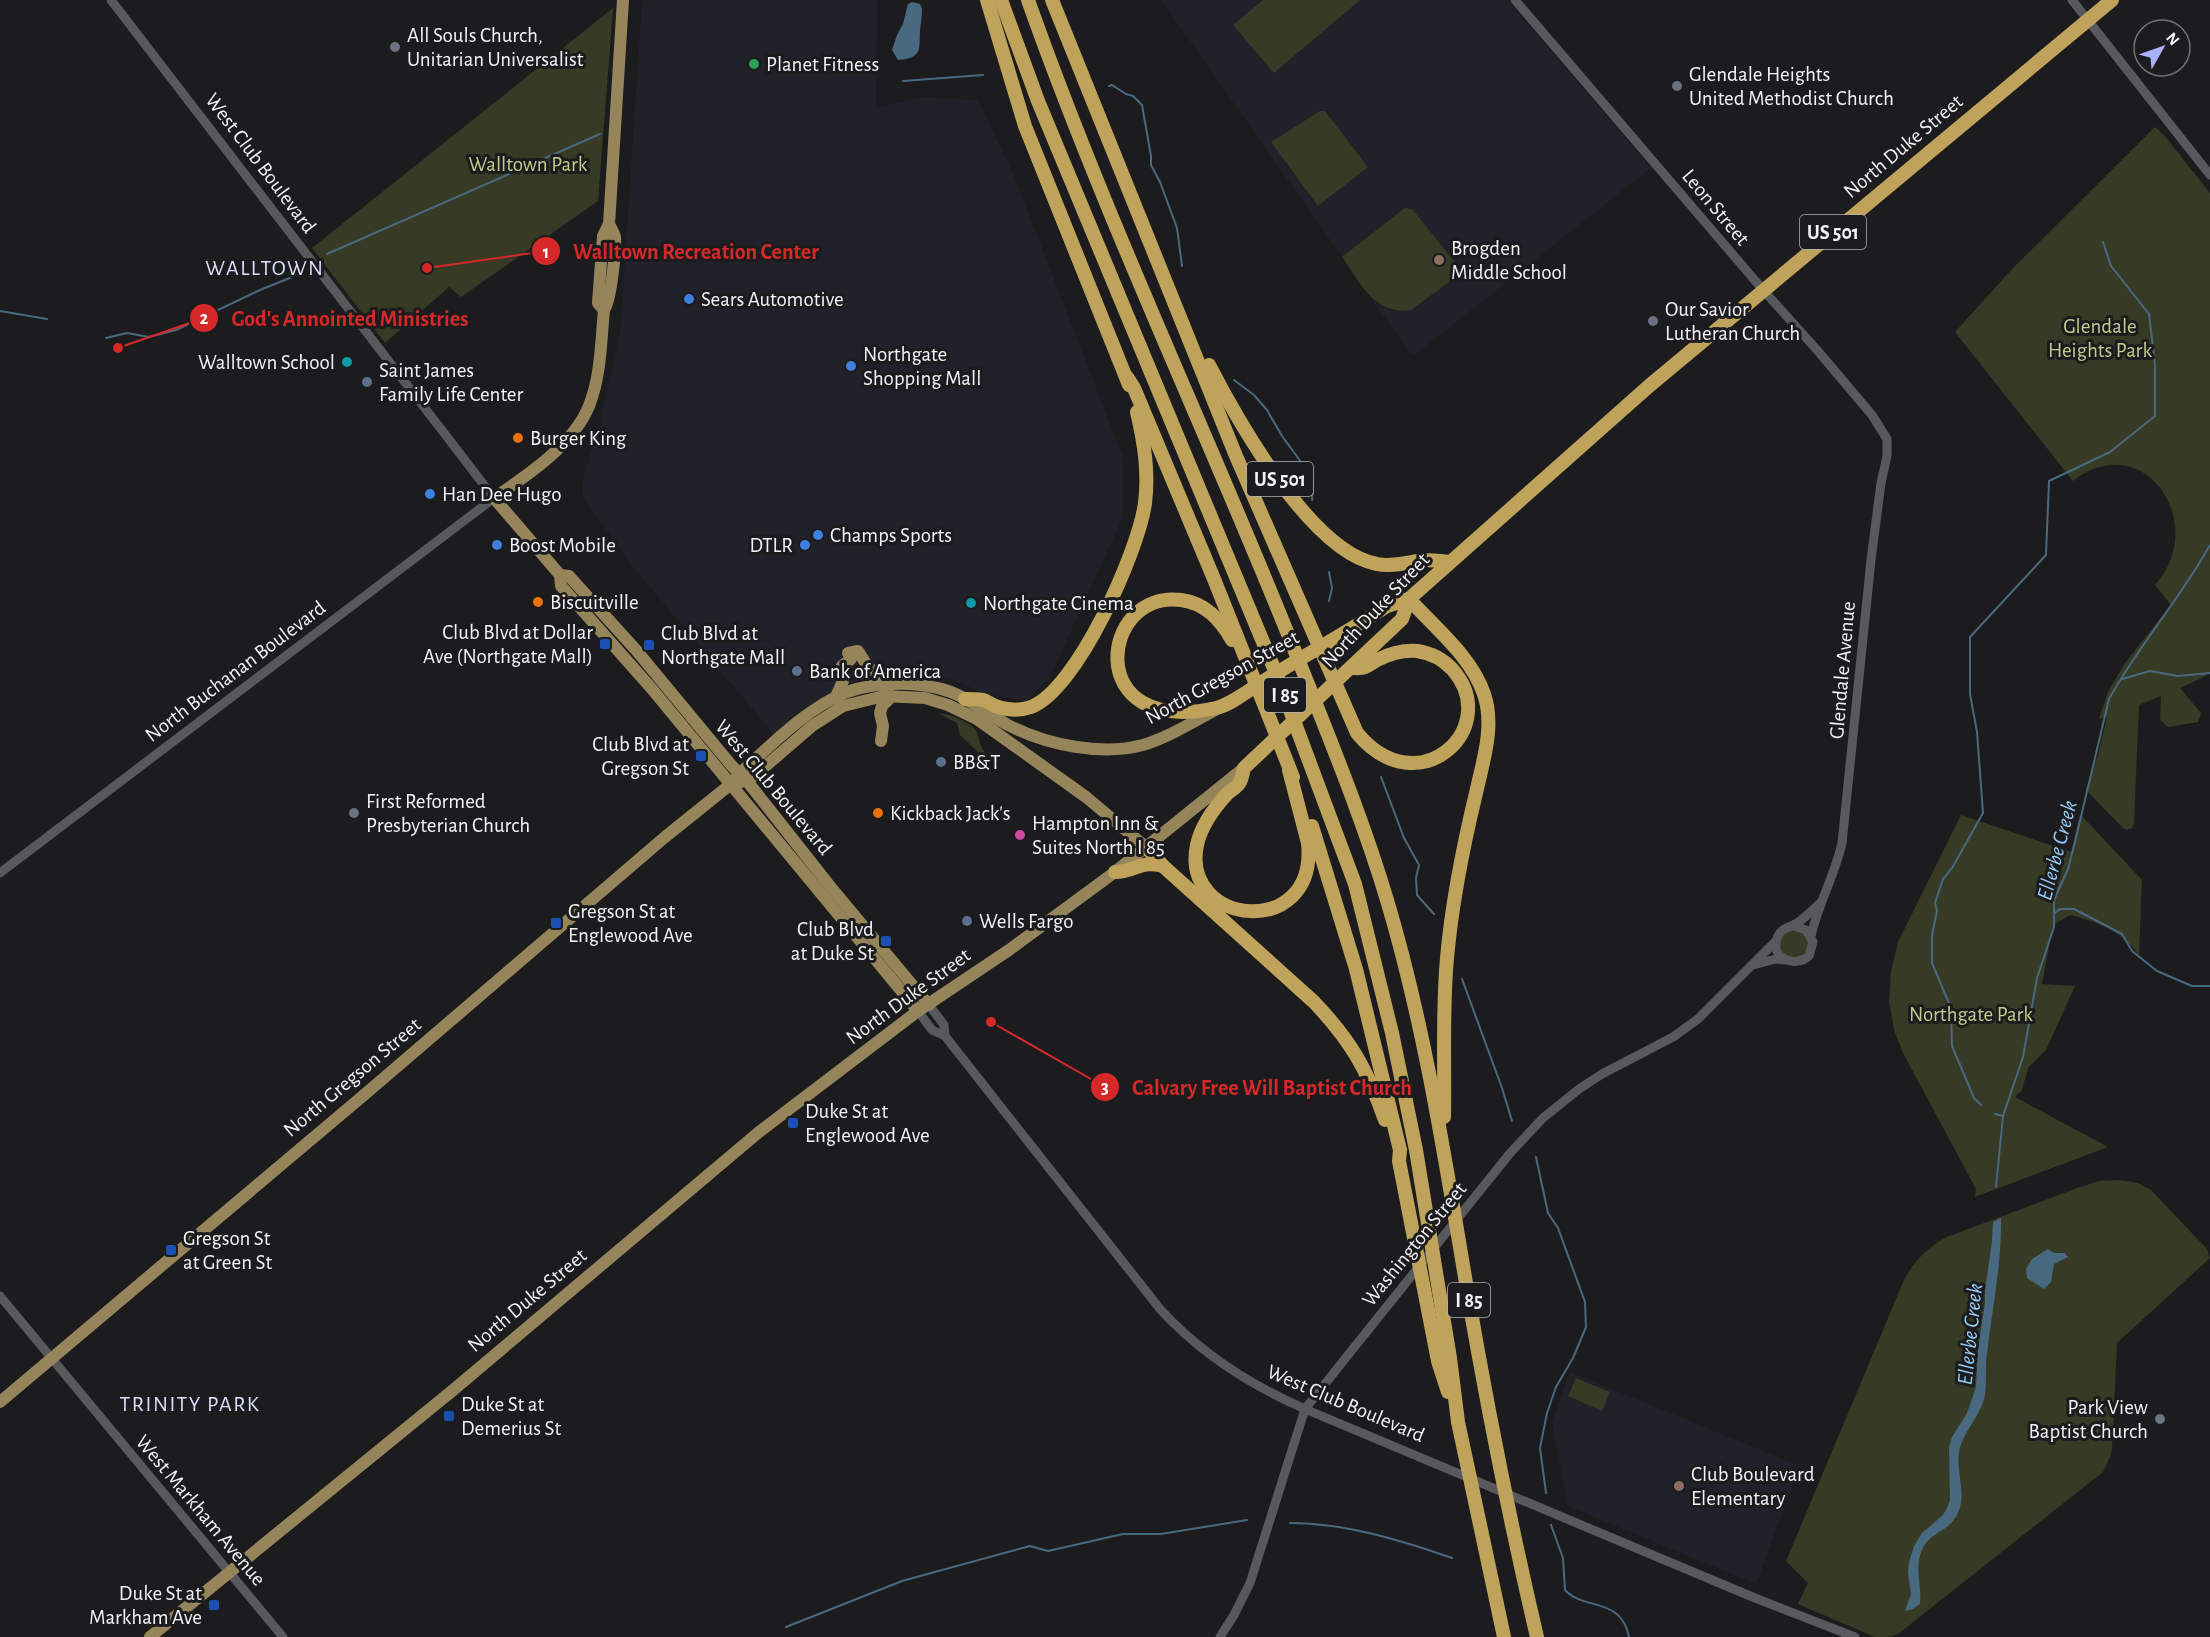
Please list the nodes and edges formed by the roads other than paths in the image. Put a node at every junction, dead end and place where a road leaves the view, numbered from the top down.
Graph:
1 (111, 0) edge
2 (623, 0) edge
3 (987, 0) edge
4 (1001, 0) edge
5 (1028, 0) edge
6 (1052, 0) edge
7 (1515, 0) edge
8 (2072, 0) edge
9 (2112, 0) edge
10 (2088, 20) junction
11 (2210, 175) edge
12 (1764, 291) junction
13 (1176, 302) junction
14 (1127, 377) junction
15 (1887, 439) joint
16 (494, 498) junction
17 (1450, 562) junction
18 (560, 575) junction
19 (570, 597) junction
20 (1409, 599) junction
21 (601, 610) junction
22 (1242, 654) junction
23 (1351, 668) junction
24 (884, 686) junction
25 (892, 696) junction
26 (836, 697) junction
27 (964, 699) junction
28 (1224, 705) junction
29 (881, 741) dead end
30 (1249, 764) junction
31 (1289, 770) junction
32 (739, 780) junction
33 (1147, 848) junction
34 (1163, 866) junction
35 (1115, 872) junction
36 (0, 873) edge
37 (1821, 903) junction
38 (1794, 926) junction
39 (1811, 936) junction
40 (1776, 941) junction
41 (1784, 960) junction
42 (1753, 965) junction
43 (923, 1008) junction
44 (1443, 1140) junction
45 (1399, 1161) junction
46 (0, 1296) edge
47 (51, 1359) junction
48 (0, 1402) edge
49 (1305, 1409) junction
50 (1458, 1422) junction
51 (228, 1571) junction
52 (150, 1637) edge
53 (283, 1637) edge
54 (1220, 1637) edge
55 (1504, 1637) edge
56 (1537, 1637) edge
57 (1855, 1637) edge

1 - 16 street, West Club Boulevard
2 - 16 main road
3 - 14 highway, US 501
4 - 50 highway, I 85
5 - 44 highway, I 85
6 - 13 highway, US 501
7 - 12 street, Leon Street
8 - 10 street
9 - 10 highway, North Duke Street / US 501
10 - 11 street
10 - 12 highway, North Duke Street / US 501
12 - 15 street, Leon Street
12 - 17 highway, North Duke Street / US 501
13 - 17 highway, US 501
13 - 23 highway
14 - 22 highway, US 501
14 - 27 highway
15 - 37 street, Glendale Avenue
16 - 18 main road, West Club Boulevard
16 - 36 street, North Buchanan Boulevard
17 - 20 highway, North Duke Street / US 501
18 - 19 main road, West Club Boulevard
18 - 21 main road, West Club Boulevard
19 - 21 main road
19 - 32 main road, West Club Boulevard
20 - 23 highway, North Duke Street / US 501
20 - 28 highway, North Gregson Street / US 501
20 - 44 highway
21 - 32 main road, West Club Boulevard
22 - 28 highway
22 - 31 highway, US 501
23 - 30 highway, North Duke Street / US 501
24 - 26 main road, North Gregson Street
24 - 26 main road
24 - 27 main road, North Gregson Street
25 - 29 main road
25 - 32 main road, North Gregson Street
25 - 33 main road, North Gregson Street
26 - 32 main road, North Gregson Street
27 - 28 main road, North Gregson Street
30 - 31 highway, US 501
30 - 33 main road, North Duke Street
31 - 45 highway
32 - 43 main road, West Club Boulevard
32 - 47 main road, North Gregson Street
33 - 34 highway
33 - 35 main road, North Duke Street
34 - 35 highway
34 - 45 highway
35 - 43 main road, North Duke Street
37 - 38 street, Glendale Avenue
37 - 39 street, Glendale Avenue
38 - 39 street
38 - 40 street
39 - 41 street
40 - 41 street
40 - 42 street, Washington Street
41 - 42 street
42 - 49 street, Washington Street
43 - 49 street, West Club Boulevard
43 - 51 main road, North Duke Street
44 - 56 highway, I 85
45 - 50 highway
46 - 47 street, West Markham Avenue
47 - 48 main road, North Gregson Street
47 - 51 street, West Markham Avenue
49 - 54 street, Washington Street
49 - 57 street, West Club Boulevard
50 - 55 highway, I 85
51 - 52 main road, North Duke Street
51 - 53 street, West Markham Avenue

